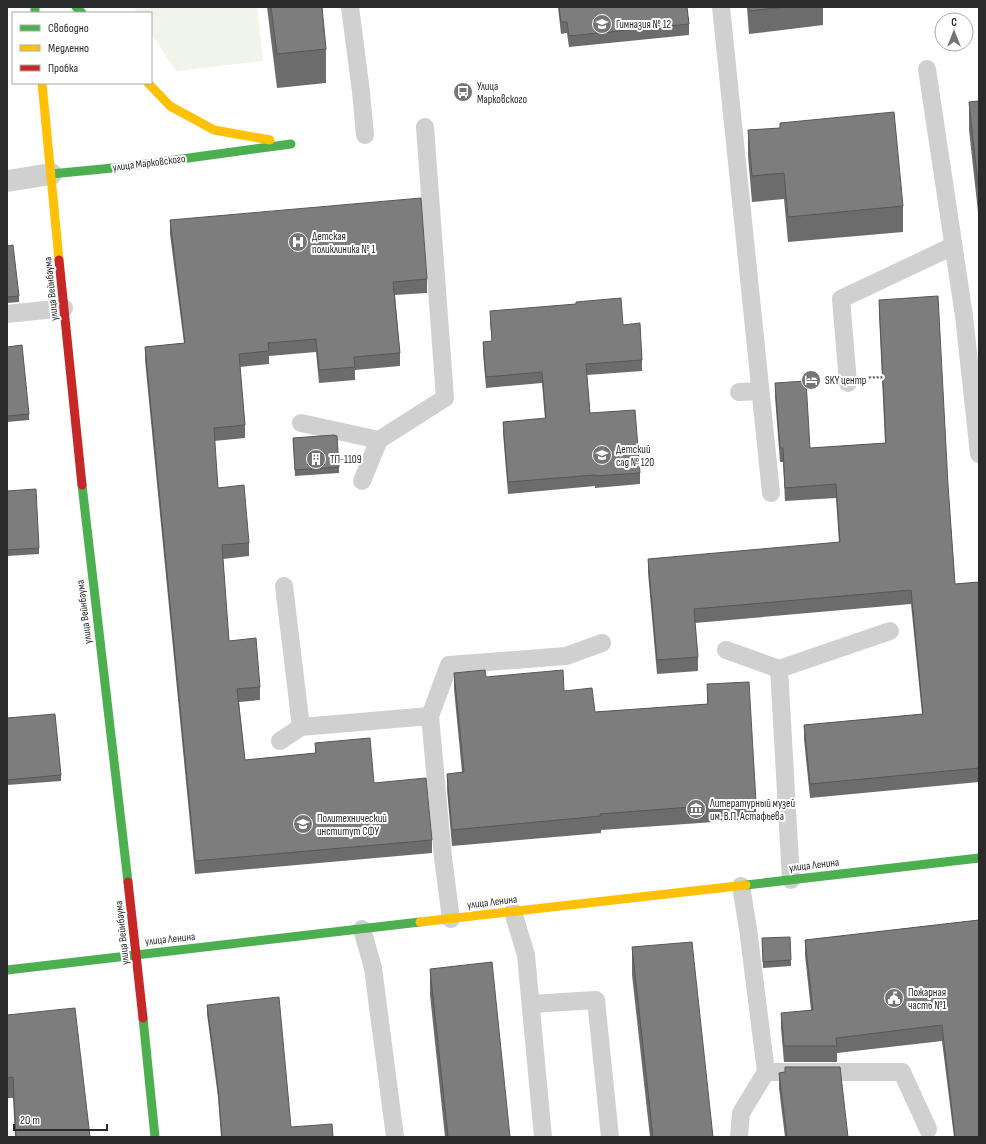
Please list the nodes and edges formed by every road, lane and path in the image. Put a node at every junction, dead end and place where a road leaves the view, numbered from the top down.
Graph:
1 (350, 7) edge
2 (721, 7) edge
3 (927, 69) dead end
4 (42, 84) edge
5 (149, 84) edge
6 (425, 127) dead end
7 (365, 135) dead end
8 (51, 174) junction
9 (7, 181) edge
10 (953, 246) junction
11 (64, 308) junction
12 (7, 314) edge
13 (848, 383) dead end
14 (760, 390) junction
15 (739, 392) dead end
16 (302, 422) dead end
17 (379, 440) junction
18 (979, 454) edge
19 (362, 481) dead end
20 (771, 493) dead end
21 (284, 586) dead end
22 (890, 631) dead end
23 (602, 643) dead end
24 (726, 650) dead end
25 (779, 669) junction
26 (430, 716) junction
27 (301, 727) junction
28 (280, 741) dead end
29 (979, 858) edge
30 (791, 880) junction
31 (741, 886) junction
32 (513, 912) junction
33 (451, 919) junction
34 (362, 929) junction
35 (136, 954) junction
36 (7, 970) edge
37 (531, 1004) junction
38 (766, 1072) junction
39 (928, 1129) dead end
40 (155, 1137) edge
41 (395, 1137) edge
42 (543, 1137) edge
43 (610, 1137) edge
44 (739, 1137) edge

1 - 7 lane
2 - 14 lane
3 - 10 lane
4 - 8 main road, улица Вейнбаума
5 - 8 main road, улица Марковского
6 - 17 lane
8 - 9 street, улица Марковского
8 - 11 main road, улица Вейнбаума
10 - 13 lane
10 - 18 lane
11 - 12 lane
11 - 35 main road, улица Вейнбаума
14 - 15 lane
14 - 20 lane
16 - 17 lane
17 - 19 lane
21 - 27 lane
22 - 25 lane
23 - 26 lane
24 - 25 lane
25 - 30 lane
26 - 27 lane
26 - 33 lane
27 - 28 lane
29 - 30 main road, улица Ленина
30 - 31 main road, улица Ленина
31 - 32 main road, улица Ленина
31 - 38 lane
32 - 33 main road, улица Ленина
32 - 37 lane
33 - 34 main road, улица Ленина
34 - 35 main road, улица Ленина
34 - 41 lane
35 - 36 main road, улица Ленина
35 - 40 main road, улица Вейнбаума
37 - 42 lane
37 - 43 lane
38 - 39 lane
38 - 44 lane

